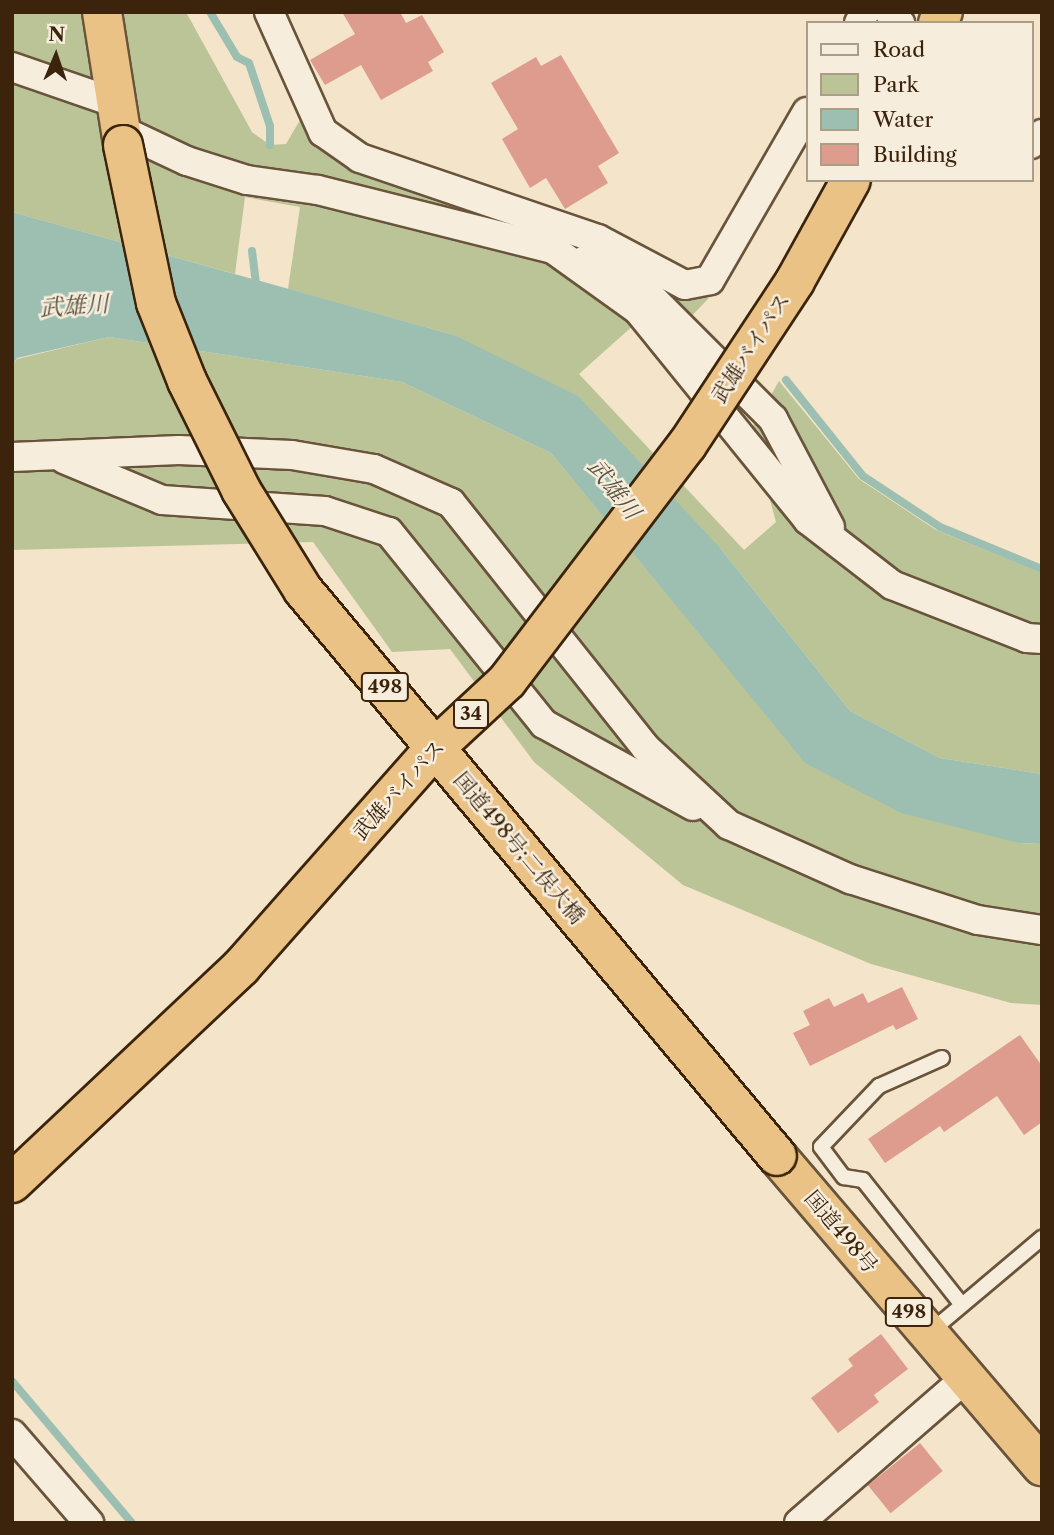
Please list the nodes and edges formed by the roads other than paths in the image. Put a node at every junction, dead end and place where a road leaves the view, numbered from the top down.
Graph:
1 (103, 12) edge
2 (270, 12) edge
3 (12, 67) edge
4 (806, 114) edge
5 (121, 126) junction
6 (850, 182) edge
7 (552, 249) junction
8 (640, 270) junction
9 (55, 455) junction
10 (12, 457) edge
11 (838, 544) junction
12 (1042, 639) edge
13 (435, 748) junction
14 (729, 825) junction
15 (1042, 930) edge
16 (943, 1058) dead end
17 (777, 1156) joint
18 (12, 1184) edge
19 (1042, 1238) edge
20 (962, 1305) junction
21 (928, 1334) junction
22 (966, 1378) junction
23 (12, 1434) edge
24 (1042, 1466) edge
25 (89, 1523) edge
26 (799, 1523) edge

1 - 5 highway, 498
2 - 8 street
3 - 5 street
4 - 8 street
5 - 7 street
5 - 13 highway, 国道498号;二俣大橋 / 498, bridge
6 - 13 highway, 武雄バイパス / 34, bridge
7 - 8 street
7 - 11 street
8 - 11 street
9 - 10 street
9 - 14 street
9 - 14 street
11 - 12 street
13 - 17 highway, 国道498号;二俣大橋 / 498, bridge
13 - 18 highway, 武雄バイパス / 34, bridge
14 - 15 street
16 - 20 lane
17 - 21 highway, 国道498号 / 498
19 - 20 lane
20 - 21 lane
21 - 22 highway, 国道498号 / 498
22 - 24 highway, 国道498号 / 498
22 - 26 street
23 - 25 street

